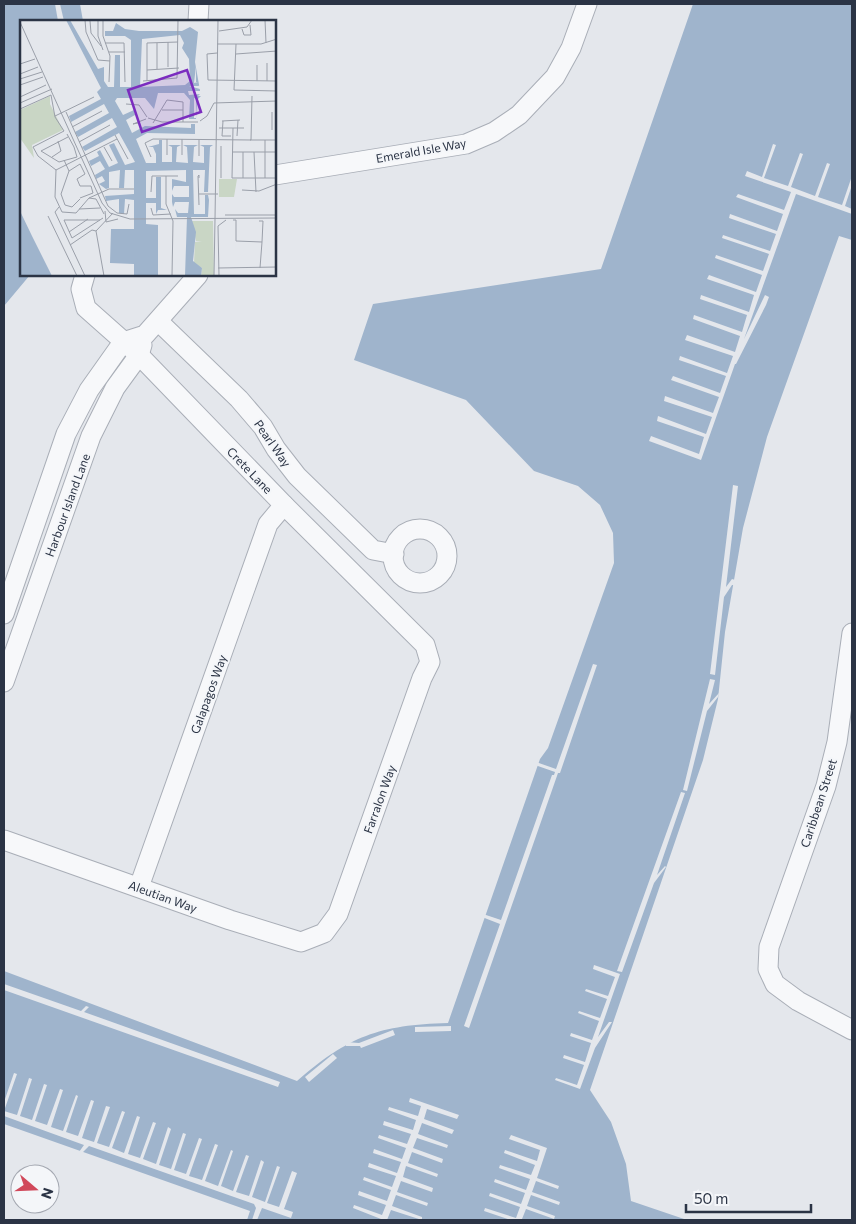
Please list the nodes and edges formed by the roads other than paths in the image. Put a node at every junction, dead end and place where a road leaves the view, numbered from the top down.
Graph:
1 (199, 4) edge
2 (587, 4) edge
3 (198, 20) edge
4 (276, 175) edge
5 (85, 276) edge
6 (197, 276) edge
7 (158, 321) junction
8 (145, 335) junction
9 (123, 342) junction
10 (139, 355) junction
11 (284, 505) junction
12 (394, 554) dead end
13 (4, 614) edge
14 (852, 633) edge
15 (430, 662) joint
16 (4, 682) edge
17 (4, 840) edge
18 (139, 887) junction
19 (324, 933) joint
20 (852, 1030) edge

1 - 3 street
2 - 4 street, Emerald Isle Way
5 - 9 street, Crete Lane
6 - 7 street, Harbour Island Lane
7 - 8 street, Harbour Island Lane
7 - 12 street, Pearl Way
8 - 9 street, Harbour Island Lane
8 - 10 street, Harbour Island Lane
9 - 10 street, Crete Lane
9 - 13 street, Harbour Island Lane
10 - 11 street, Crete Lane
10 - 16 street, Harbour Island Lane
11 - 15 street, Crete Lane
11 - 18 street, Galapagos Way
14 - 20 street, Caribbean Street
15 - 19 street, Farralon Way
17 - 18 street, Aleutian Way
18 - 19 street, Aleutian Way

